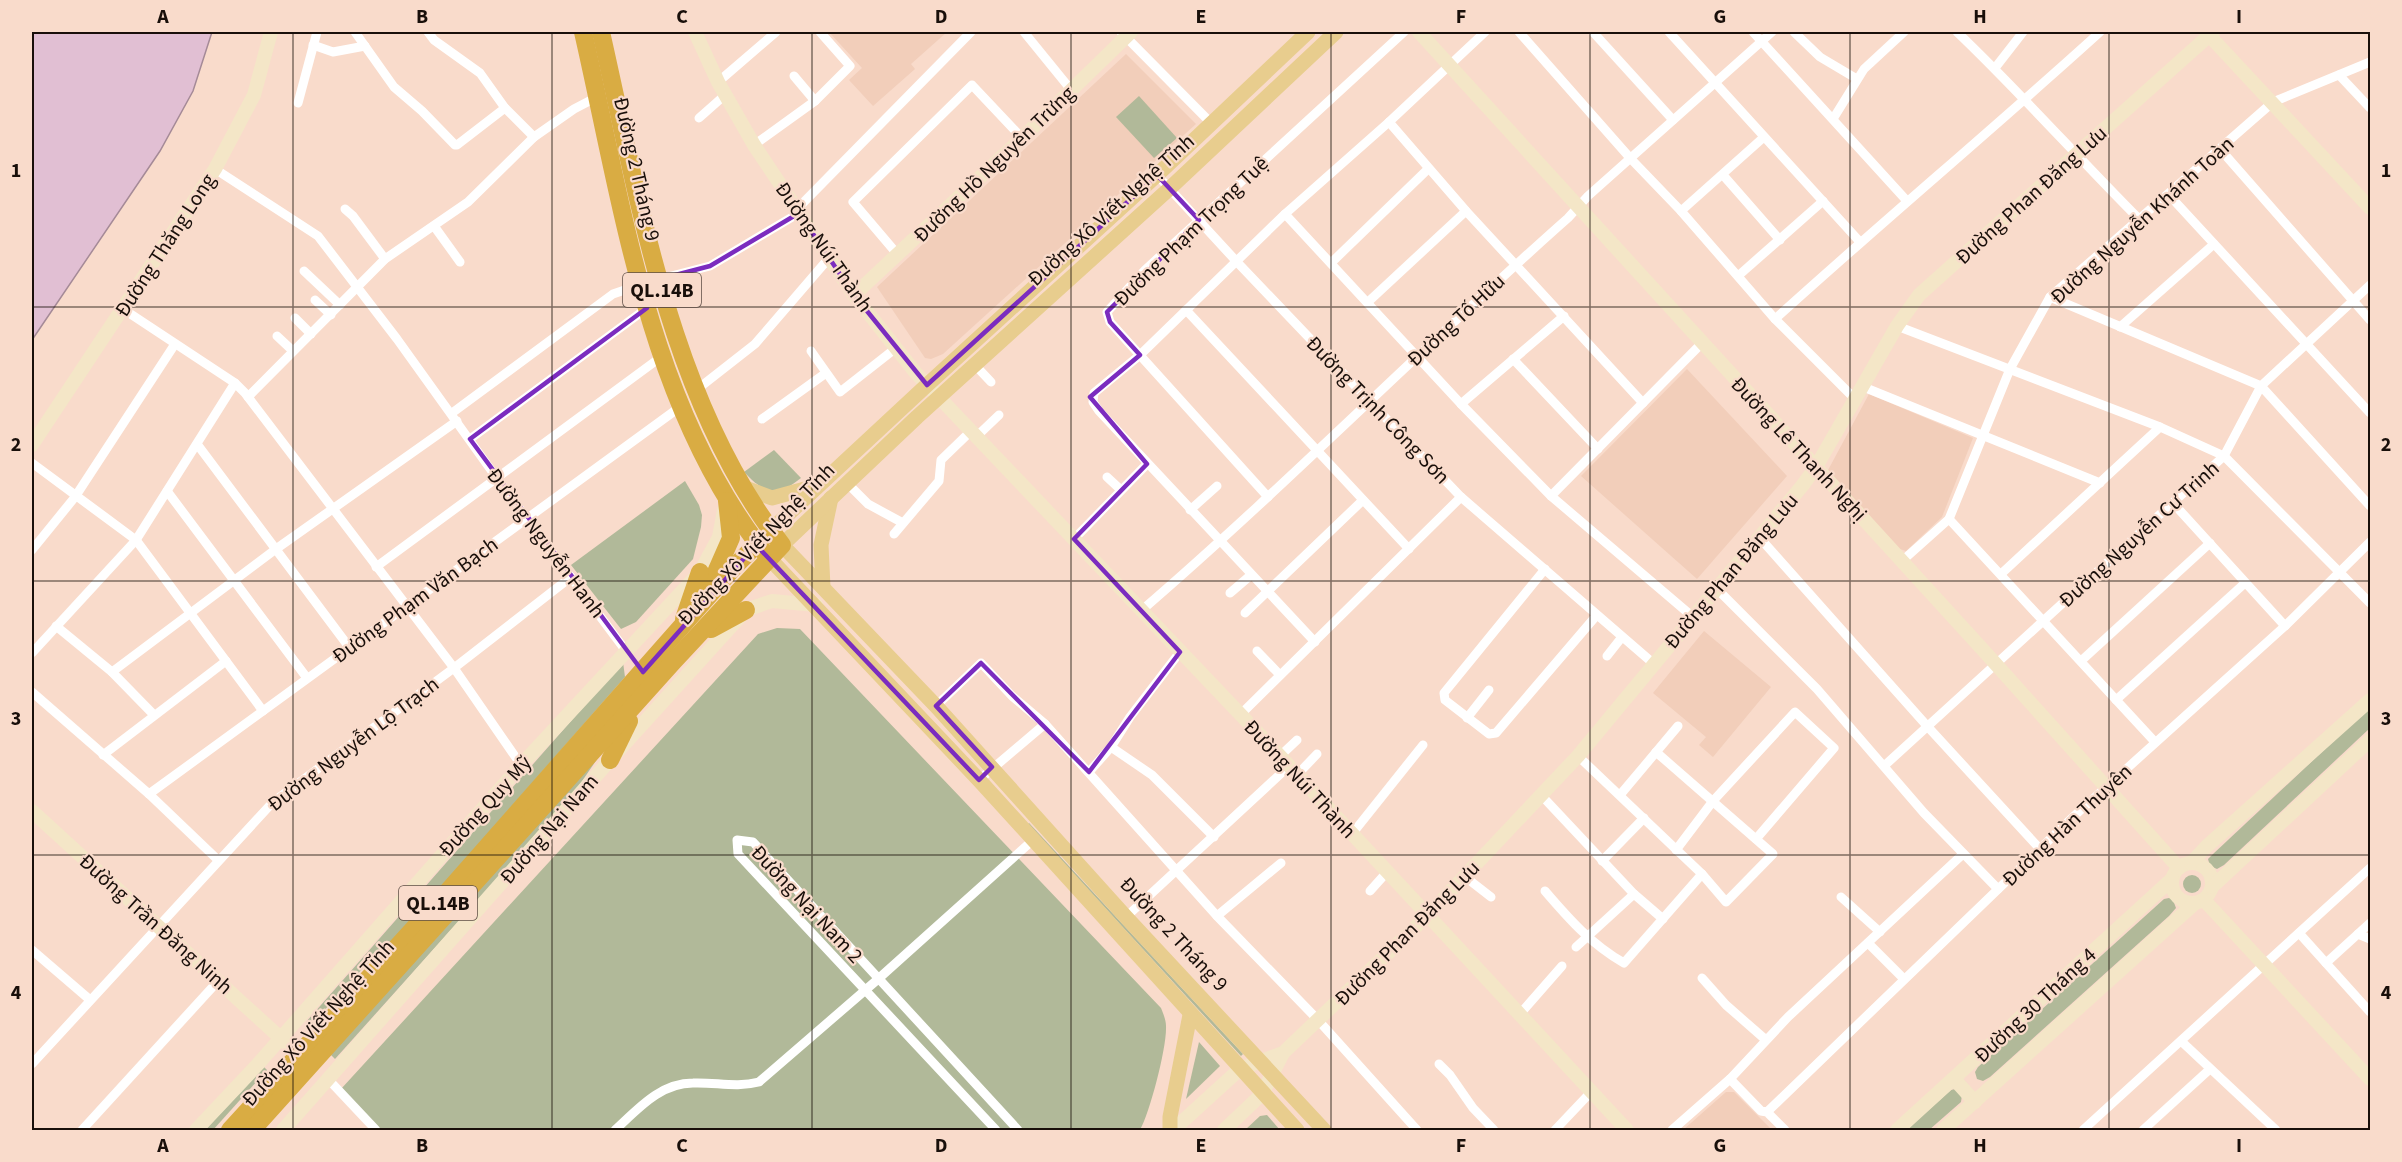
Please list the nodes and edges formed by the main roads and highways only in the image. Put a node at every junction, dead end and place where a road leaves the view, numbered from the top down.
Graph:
1 (583, 32) edge
2 (601, 32) edge
3 (1308, 32) edge
4 (1336, 32) edge
5 (650, 282) junction
6 (818, 485) junction
7 (743, 487) junction
8 (726, 496) junction
9 (831, 498) junction
10 (777, 537) junction
11 (763, 551) junction
12 (700, 572) road end
13 (823, 587) junction
14 (701, 605) junction
15 (746, 610) road end
16 (681, 626) junction
17 (698, 635) junction
18 (639, 701) junction
19 (610, 760) road end
20 (1190, 1014) junction
21 (304, 1060) junction
22 (230, 1131) edge
23 (252, 1131) edge
24 (1171, 1131) edge
25 (1297, 1131) edge
26 (1324, 1131) edge

1 - 5 highway, Đường 2 Tháng 9 / QL.14B
2 - 5 highway, Đường 2 Tháng 9 / QL.14B
3 - 6 main road, Đường Xô Viết Nghệ Tĩnh
4 - 9 main road, Đường Xô Viết Nghệ Tĩnh
5 - 7 highway, Đường 2 Tháng 9 / QL.14B
5 - 8 highway, Đường 2 Tháng 9 / QL.14B
6 - 7 main road
6 - 10 main road, Đường Xô Viết Nghệ Tĩnh
7 - 10 highway, Đường 2 Tháng 9 / QL.14B
8 - 11 highway, Đường 2 Tháng 9 / QL.14B
8 - 14 highway
9 - 10 main road, Đường Xô Viết Nghệ Tĩnh
9 - 13 main road
10 - 11 highway, Đường Xô Viết Nghệ Tĩnh
10 - 13 main road, Đường 2 Tháng 9
11 - 14 highway, Đường Xô Viết Nghệ Tĩnh / QL.14B
11 - 17 highway, Đường Xô Viết Nghệ Tĩnh / QL.14B
11 - 20 main road, Đường 2 Tháng 9
12 - 16 highway
13 - 26 main road, Đường 2 Tháng 9
14 - 16 highway, Đường Xô Viết Nghệ Tĩnh / QL.14B
15 - 17 highway
16 - 21 highway, Đường Xô Viết Nghệ Tĩnh / QL.14B
17 - 18 highway, Đường Xô Viết Nghệ Tĩnh / QL.14B
18 - 19 highway
18 - 21 highway, Đường Xô Viết Nghệ Tĩnh / QL.14B
20 - 24 main road
20 - 25 main road, Đường 2 Tháng 9
21 - 22 highway, Đường Xô Viết Nghệ Tĩnh / QL.14B
21 - 23 highway, Đường Xô Viết Nghệ Tĩnh / QL.14B

